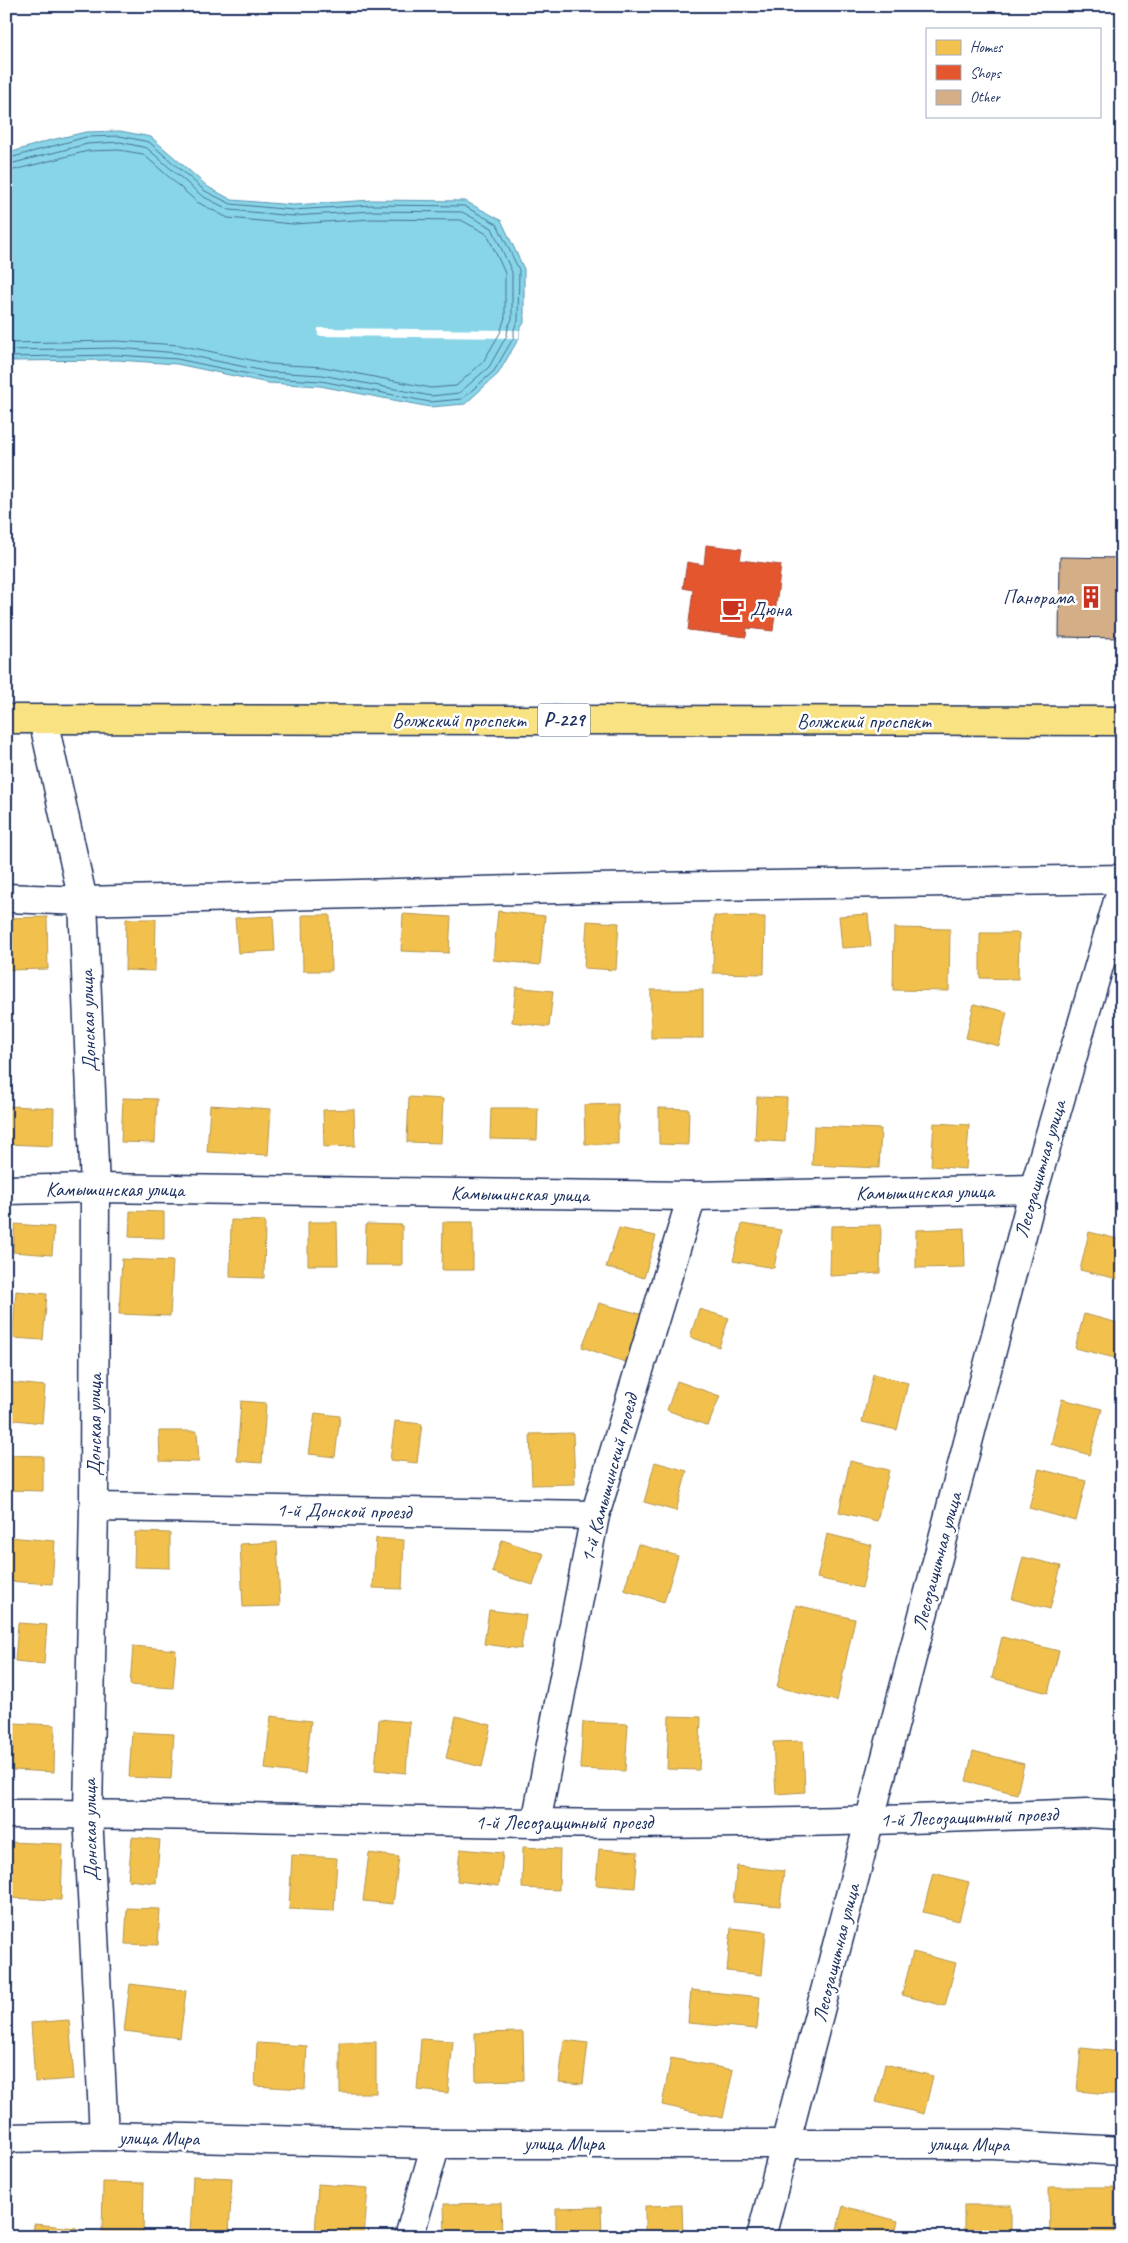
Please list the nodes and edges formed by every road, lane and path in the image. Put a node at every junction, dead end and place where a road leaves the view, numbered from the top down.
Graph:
1 (43, 718) junction
2 (6, 719) edge
3 (1122, 721) edge
4 (1122, 879) edge
5 (1122, 887) edge
6 (6, 898) edge
7 (83, 901) junction
8 (95, 1188) junction
9 (1034, 1189) junction
10 (6, 1190) edge
11 (692, 1196) junction
12 (94, 1507) junction
13 (595, 1515) junction
14 (6, 1814) edge
15 (88, 1814) junction
16 (1122, 1815) edge
17 (870, 1821) junction
18 (536, 1823) junction
19 (104, 2136) junction
20 (6, 2138) edge
21 (786, 2143) junction
22 (436, 2144) junction
23 (1122, 2150) edge
24 (409, 2237) edge
25 (761, 2237) edge

1 - 2 main road, Волжский проспект / Р-229
1 - 3 main road, Волжский проспект / Р-229
1 - 7 street, Донская улица
4 - 7 street
5 - 9 street, Лесозащитная улица
6 - 7 street
7 - 8 street, Донская улица
8 - 10 street, Камышинская улица
8 - 11 street, Камышинская улица
8 - 12 street, Донская улица
9 - 11 street, Камышинская улица
9 - 17 street, Лесозащитная улица
11 - 13 street, 1-й Камышинский проезд
12 - 13 street, 1-й Донской проезд
12 - 15 street, Донская улица
13 - 18 street, 1-й Камышинский проезд
14 - 15 street, 1-й Лесозащитный проезд
15 - 18 street, 1-й Лесозащитный проезд
15 - 19 street, Донская улица
16 - 17 street, 1-й Лесозащитный проезд
17 - 18 street, 1-й Лесозащитный проезд
17 - 21 street, Лесозащитная улица
19 - 20 street, улица Мира
19 - 22 street, улица Мира
21 - 22 street, улица Мира
21 - 23 street, улица Мира
21 - 25 street, Лесозащитная улица
22 - 24 street

